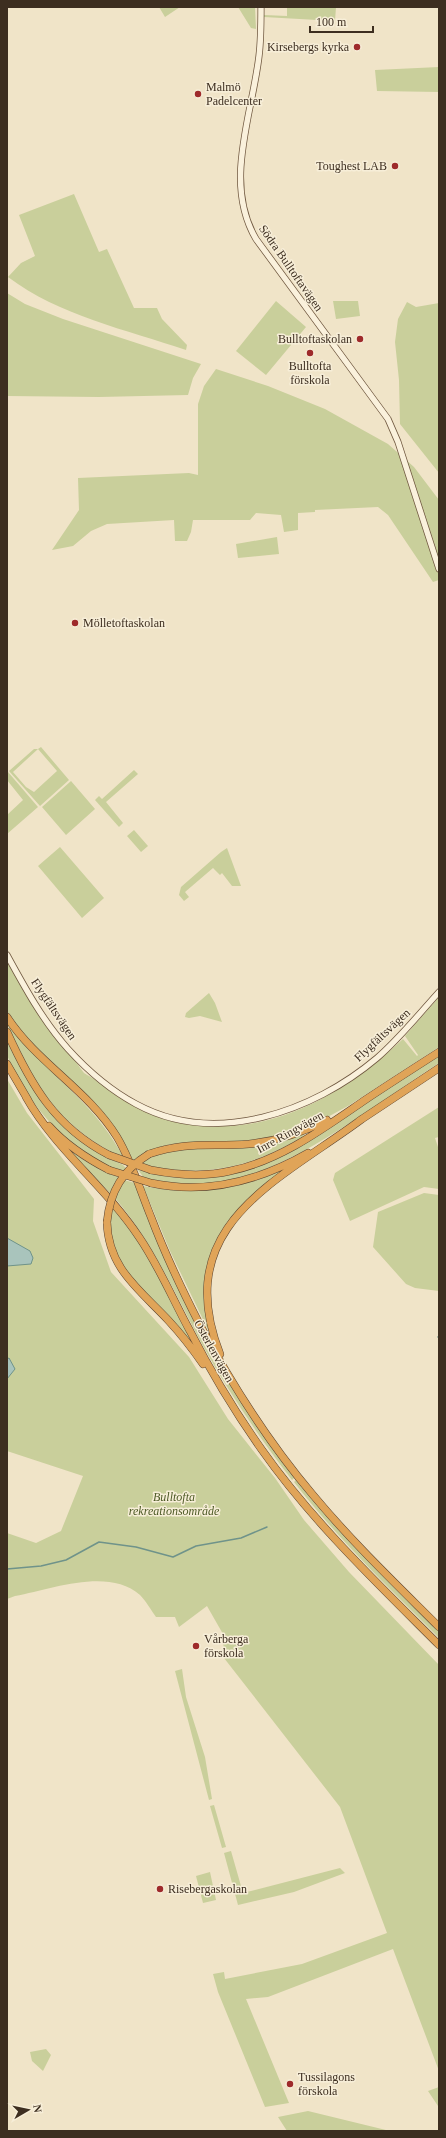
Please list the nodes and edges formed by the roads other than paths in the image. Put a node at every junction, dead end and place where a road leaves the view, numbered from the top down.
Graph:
1 (261, 7) edge
2 (439, 569) edge
3 (7, 955) edge
4 (439, 992) edge
5 (7, 1017) edge
6 (7, 1032) edge
7 (439, 1052) edge
8 (7, 1064) edge
9 (439, 1068) edge
10 (26, 1097) junction
11 (370, 1097) junction
12 (362, 1119) junction
13 (232, 1382) junction
14 (262, 1450) junction
15 (439, 1627) edge
16 (439, 1645) edge

1 - 2 street, Södra Bulltoftavägen
3 - 4 street, Flygfältsvägen
5 - 13 highway, Österlenvägen
6 - 11 highway, Inre Ringvägen, bridge
7 - 11 highway, Inre Ringvägen
8 - 10 highway
9 - 12 highway
10 - 12 highway, bridge
10 - 14 highway, Österlenvägen
11 - 14 highway, bridge
12 - 13 highway
13 - 15 highway, Österlenvägen
14 - 16 highway, Österlenvägen

